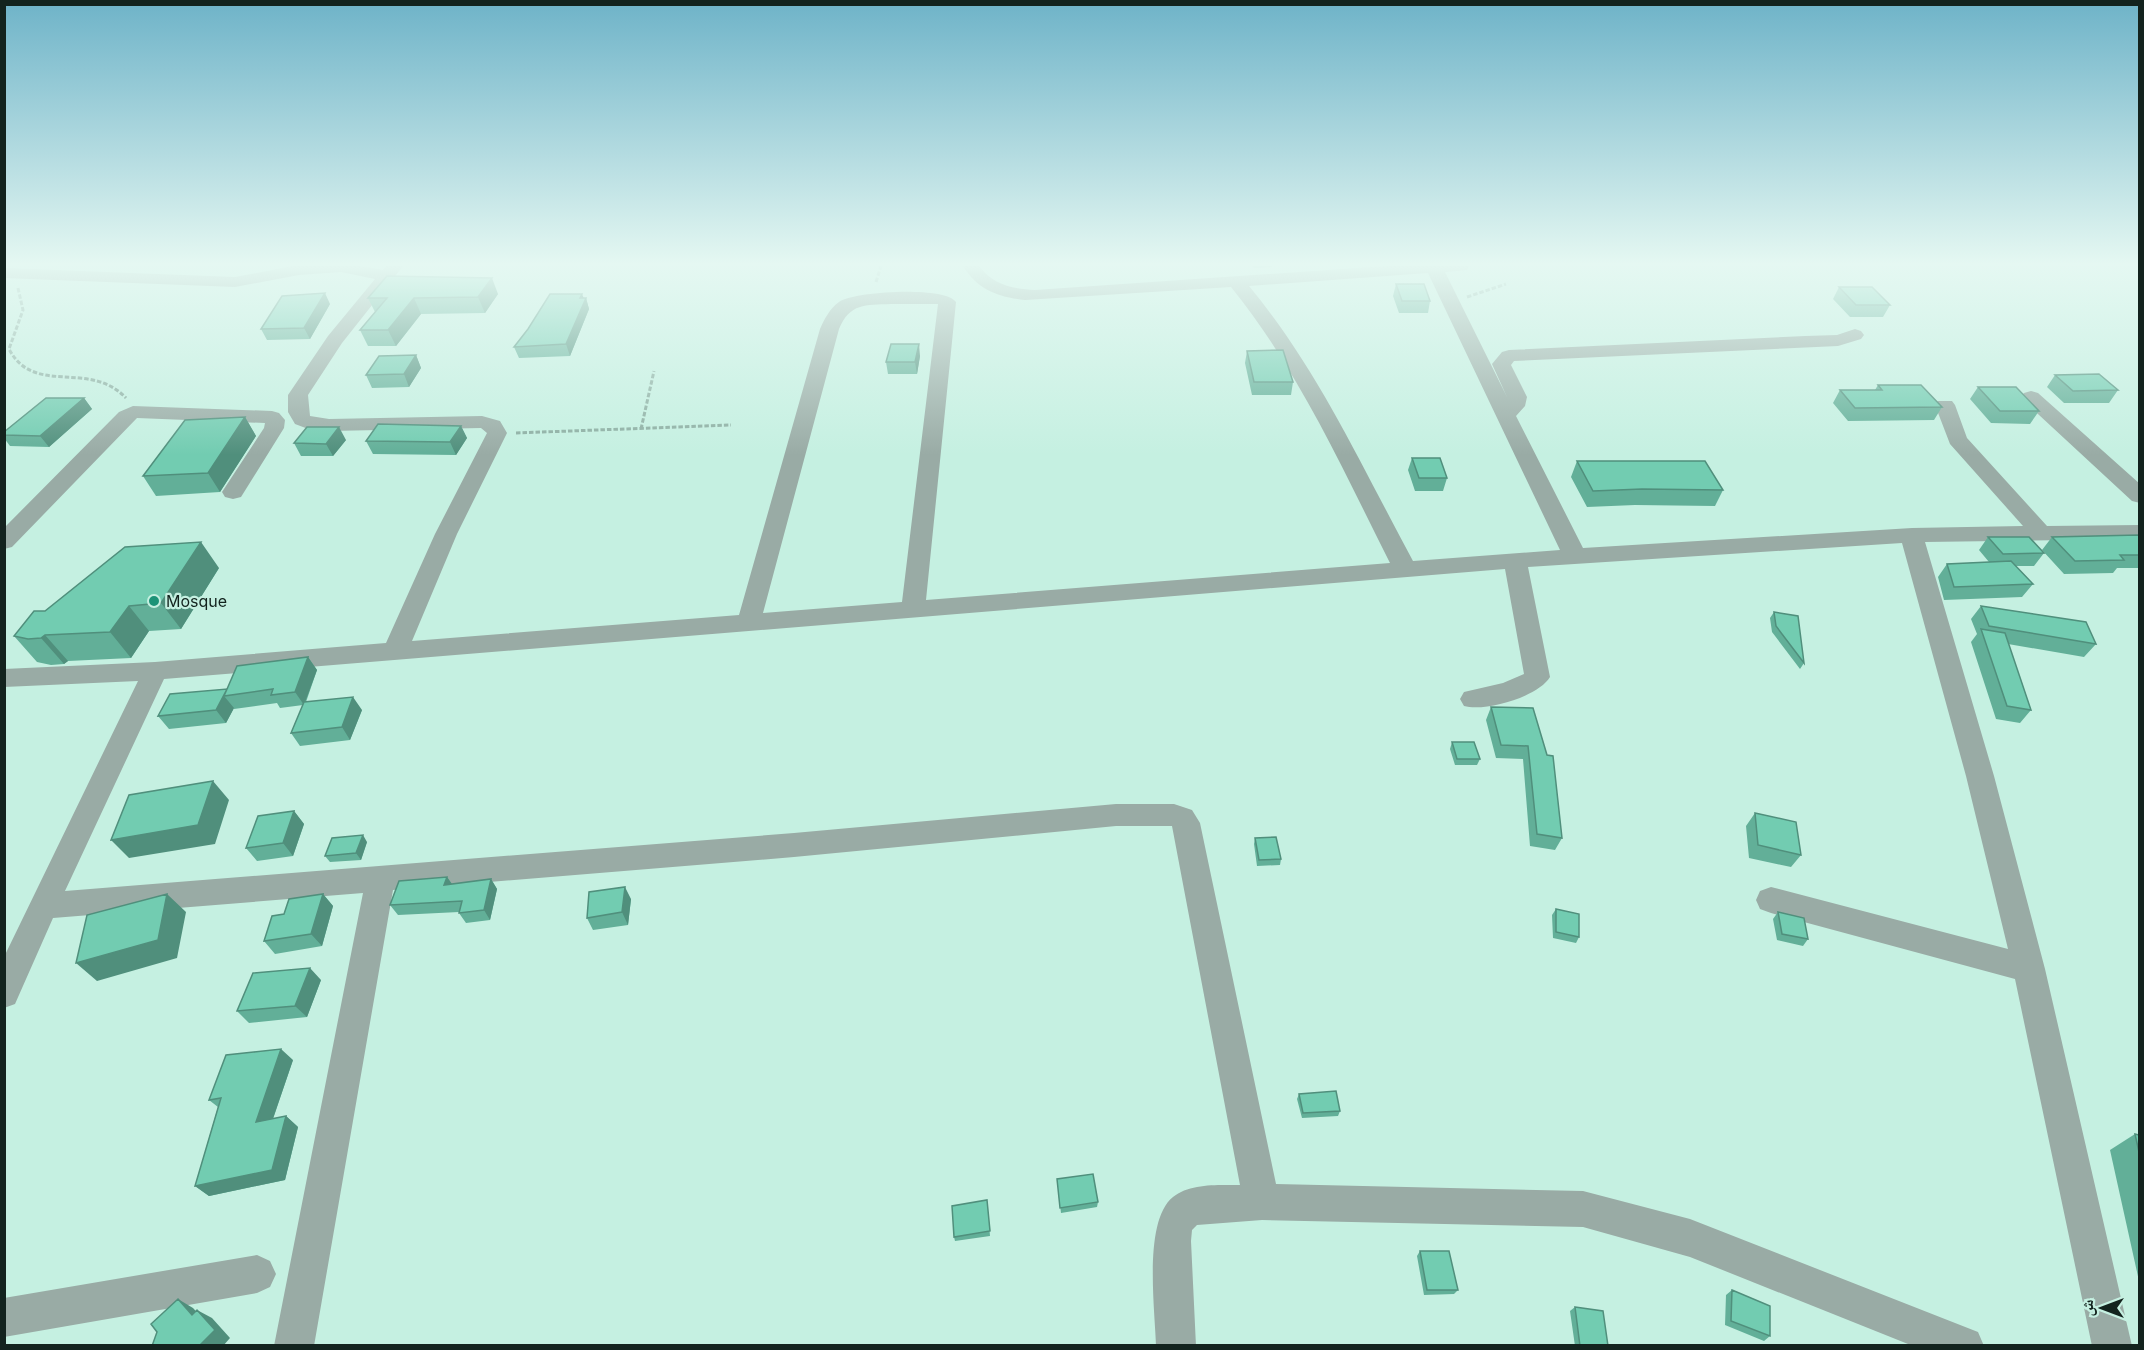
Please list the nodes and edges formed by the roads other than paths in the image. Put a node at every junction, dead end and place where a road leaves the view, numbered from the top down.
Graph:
1 (344, 329) edge
2 (830, 329) edge
3 (944, 329) edge
4 (1275, 329) edge
5 (1462, 329) edge
6 (1855, 335) dead end
7 (2031, 397) dead end
8 (1945, 405) dead end
9 (1504, 415) junction
10 (234, 492) dead end
11 (2139, 496) edge
12 (2139, 532) edge
13 (2041, 533) junction
14 (1912, 536) junction
15 (4, 542) edge
16 (1575, 556) junction
17 (1515, 560) junction
18 (1405, 569) junction
19 (913, 609) junction
20 (749, 622) junction
21 (396, 650) junction
22 (155, 671) junction
23 (4, 678) edge
24 (1473, 699) dead end
25 (380, 880) junction
26 (1772, 900) dead end
27 (43, 906) junction
28 (2029, 969) junction
29 (4, 994) edge
30 (1262, 1202) junction
31 (256, 1274) dead end
32 (4, 1318) edge
33 (294, 1346) edge
34 (1176, 1346) edge
35 (1964, 1346) edge
36 (2112, 1346) edge

1 - 21 street
2 - 20 street
3 - 19 street
4 - 18 street
5 - 9 street
6 - 9 street
7 - 11 street
8 - 13 street
9 - 16 street
10 - 15 street
12 - 13 street
13 - 14 street
14 - 16 street
14 - 28 street
16 - 17 street
17 - 18 street
17 - 24 street
18 - 19 street
19 - 20 street
20 - 21 street
21 - 22 street
22 - 23 street
22 - 27 street
25 - 27 street
25 - 30 street
25 - 33 street
26 - 28 street
27 - 29 street
28 - 36 street
30 - 34 street
30 - 35 street
31 - 32 street

